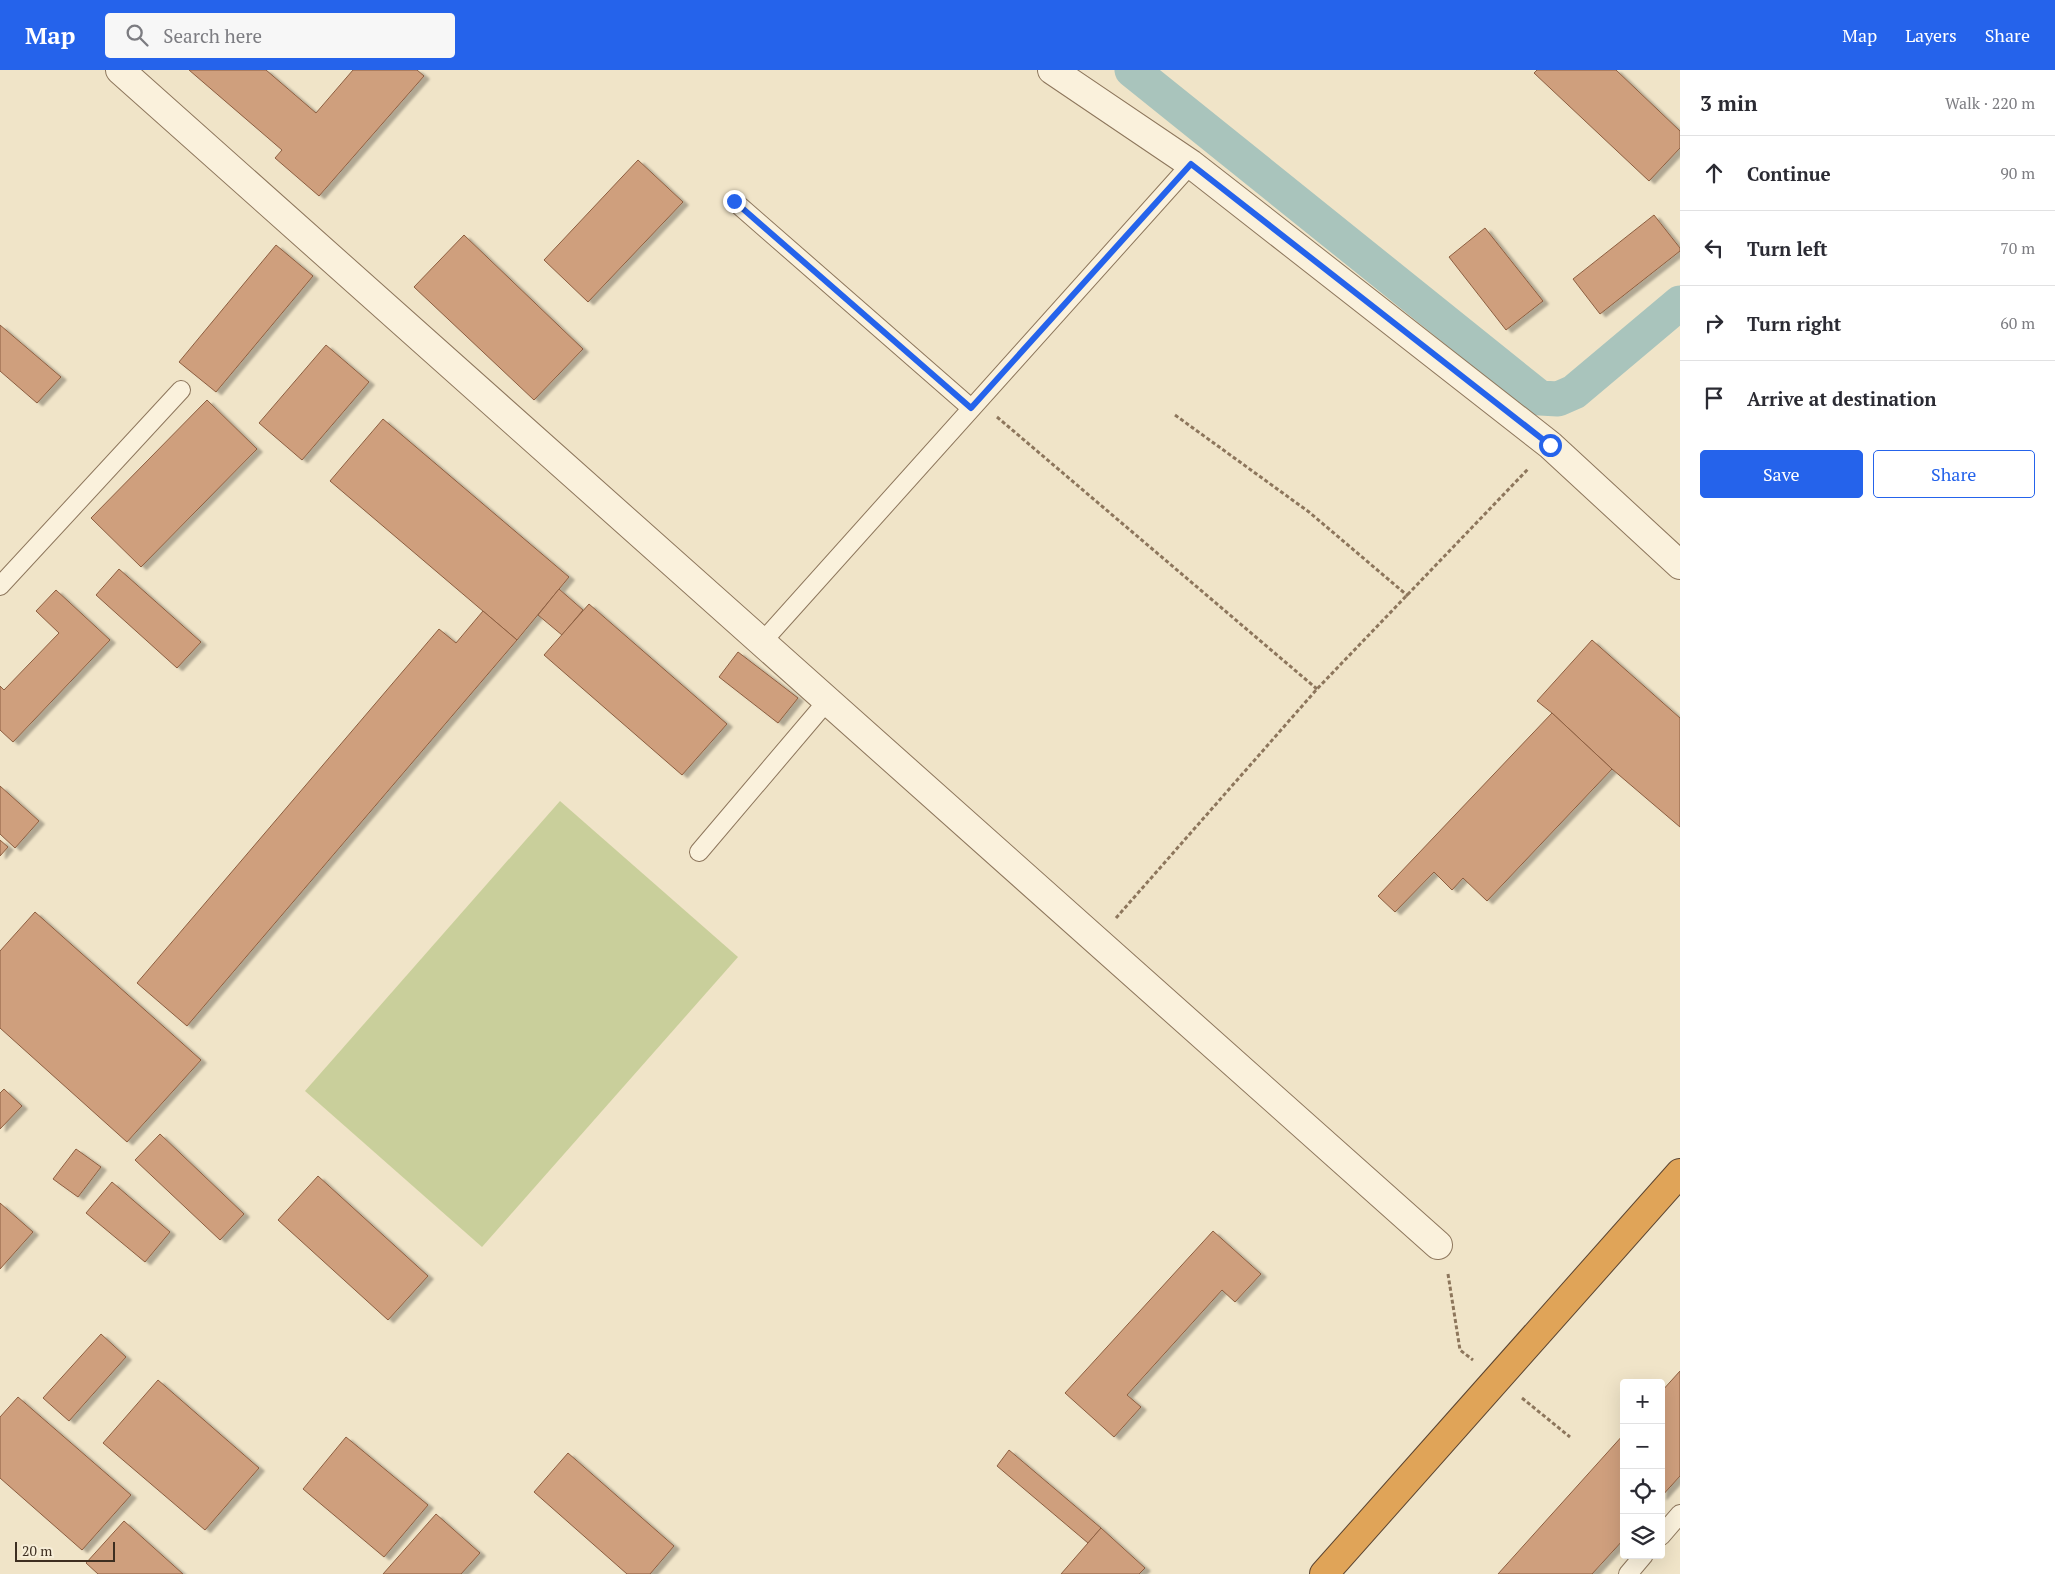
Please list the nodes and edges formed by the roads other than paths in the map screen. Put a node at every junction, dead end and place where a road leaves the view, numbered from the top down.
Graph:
1 (120, 70) edge
2 (1052, 70) edge
3 (1191, 164) junction
4 (734, 201) dead end
5 (181, 390) dead end
6 (974, 404) junction
7 (1680, 565) edge
8 (0, 586) edge
9 (763, 641) junction
10 (828, 700) junction
11 (699, 852) dead end
12 (1680, 1173) edge
13 (1438, 1245) dead end
14 (1680, 1514) edge
15 (1665, 1531) edge
16 (1641, 1559) edge
17 (1324, 1574) edge
18 (1628, 1574) edge

1 - 9 street
2 - 3 street
3 - 6 lane
3 - 7 street
4 - 6 lane
5 - 8 lane
6 - 9 lane
9 - 10 street
10 - 11 lane
10 - 13 street
12 - 17 highway
14 - 15 lane
16 - 18 lane

